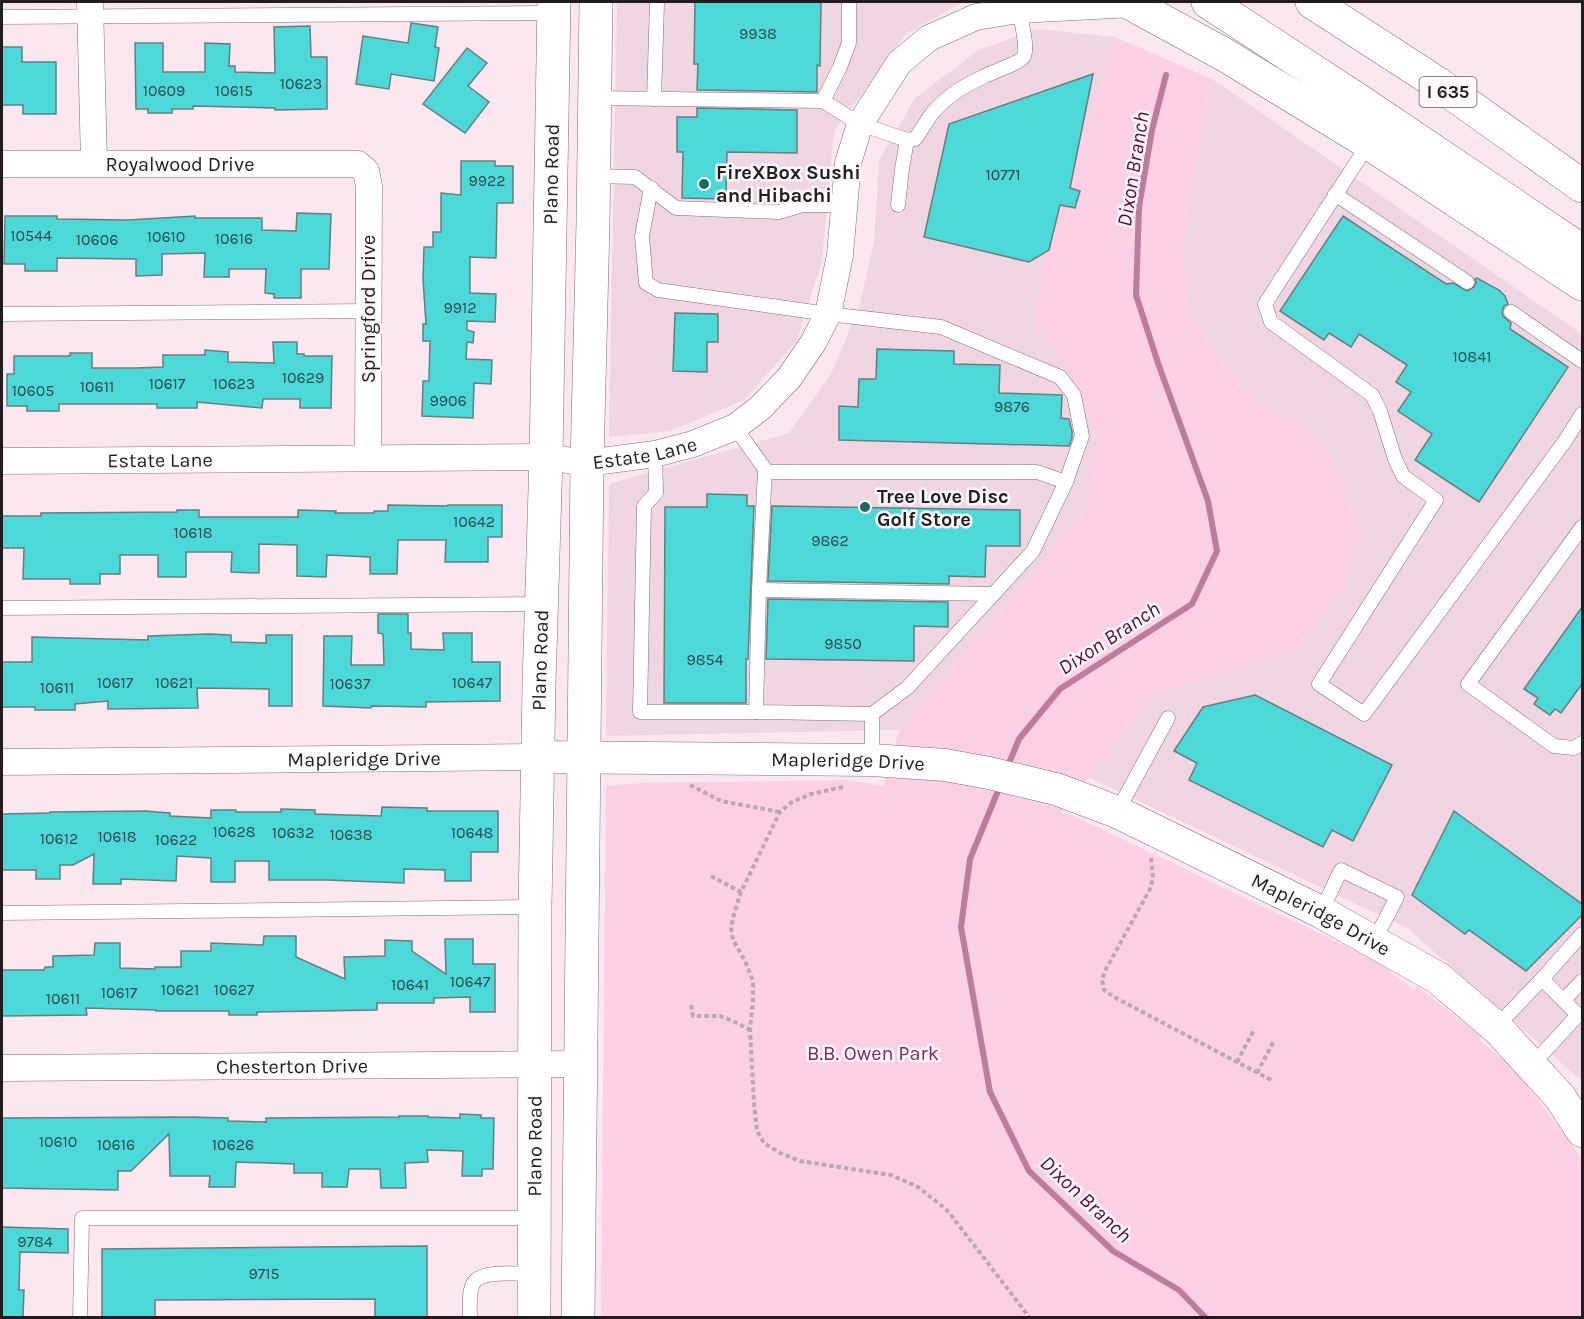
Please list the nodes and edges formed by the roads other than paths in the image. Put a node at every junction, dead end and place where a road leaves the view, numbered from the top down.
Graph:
1 (596, 2) edge
2 (657, 2) edge
3 (849, 2) edge
4 (1208, 2) edge
5 (1312, 2) edge
6 (1130, 3) edge
7 (1020, 6) edge
8 (554, 8) edge
9 (90, 9) edge
10 (2, 17) edge
11 (594, 98) junction
12 (654, 99) junction
13 (823, 101) junction
14 (860, 124) junction
15 (907, 140) junction
16 (1369, 143) junction
17 (551, 144) junction
18 (94, 163) junction
19 (2, 164) edge
20 (358, 164) joint
21 (594, 176) junction
22 (1582, 186) edge
23 (651, 188) junction
24 (1335, 194) junction
25 (844, 205) junction
26 (898, 205) dead end
27 (593, 223) junction
28 (1582, 251) edge
29 (1467, 282) dead end
30 (1582, 284) edge
31 (367, 311) junction
32 (1511, 312) dead end
33 (2, 314) edge
34 (828, 314) junction
35 (1582, 361) edge
36 (1582, 414) edge
37 (735, 427) junction
38 (655, 454) junction
39 (546, 457) junction
40 (368, 458) junction
41 (2, 461) edge
42 (587, 463) junction
43 (765, 470) junction
44 (1066, 482) junction
45 (1582, 527) edge
46 (759, 590) junction
47 (994, 594) junction
48 (541, 604) junction
49 (2, 608) edge
50 (756, 712) junction
51 (872, 714) junction
52 (1168, 718) dead end
53 (1582, 743) edge
54 (538, 757) junction
55 (584, 757) junction
56 (872, 760) junction
57 (2, 762) edge
58 (1117, 812) junction
59 (535, 907) junction
60 (1321, 912) junction
61 (2, 913) edge
62 (1582, 934) edge
63 (1374, 941) junction
64 (1542, 979) junction
65 (1582, 981) edge
66 (1564, 1000) junction
67 (1496, 1027) junction
68 (535, 1064) junction
69 (581, 1064) junction
70 (1531, 1066) junction
71 (2, 1068) edge
72 (1582, 1131) edge
73 (534, 1218) junction
74 (535, 1274) junction
75 (80, 1317) edge
76 (470, 1317) edge
77 (534, 1317) edge
78 (578, 1317) edge

1 - 11 main road
2 - 12 lane
3 - 13 lane
4 - 28 main road
5 - 22 main road, I 635
6 - 7 street, Estate Lane
6 - 16 main road
7 - 14 street, Estate Lane
7 - 15 lane
8 - 9 lane
8 - 17 main road, Plano Road
9 - 10 lane
9 - 18 street
11 - 12 lane
11 - 21 main road
12 - 13 lane
13 - 14 lane
14 - 15 lane
14 - 25 street, Estate Lane
15 - 26 lane
16 - 24 lane
16 - 30 main road
17 - 27 main road
17 - 39 main road, Plano Road
18 - 19 street, Royalwood Drive
18 - 20 street, Royalwood Drive
20 - 31 street, Springford Drive
21 - 23 lane
21 - 27 main road
23 - 25 lane
23 - 34 lane
24 - 29 lane
24 - 36 lane
25 - 34 street, Estate Lane
27 - 42 main road
31 - 33 lane
31 - 40 street, Springford Drive
32 - 35 lane
34 - 37 street, Estate Lane
34 - 44 lane
37 - 38 street, Estate Lane
37 - 43 lane
38 - 42 street, Estate Lane
38 - 50 lane
39 - 40 street, Estate Lane
39 - 42 street, Estate Lane
39 - 48 main road, Plano Road
40 - 41 street, Estate Lane
42 - 55 main road
43 - 44 lane
43 - 46 lane
44 - 47 lane
45 - 53 lane
46 - 47 lane
46 - 50 lane
47 - 51 lane
48 - 49 lane
48 - 54 main road, Plano Road
50 - 51 lane
51 - 56 lane
52 - 58 lane
54 - 55 street, Mapleridge Drive
54 - 57 street, Mapleridge Drive
54 - 59 main road, Plano Road
55 - 56 street, Mapleridge Drive
55 - 69 main road
56 - 58 street, Mapleridge Drive
58 - 60 street, Mapleridge Drive
59 - 61 lane
59 - 68 main road, Plano Road
60 - 63 street, Mapleridge Drive
60 - 63 lane
62 - 64 lane
63 - 67 street, Mapleridge Drive
64 - 66 lane
64 - 67 lane
65 - 66 lane
66 - 70 lane
67 - 70 street, Mapleridge Drive
68 - 69 street, Chesterton Drive
68 - 71 street, Chesterton Drive
68 - 73 main road, Plano Road
69 - 78 main road
70 - 72 street, Mapleridge Drive
73 - 74 main road, Plano Road
73 - 75 lane
74 - 76 lane
74 - 77 main road, Plano Road

